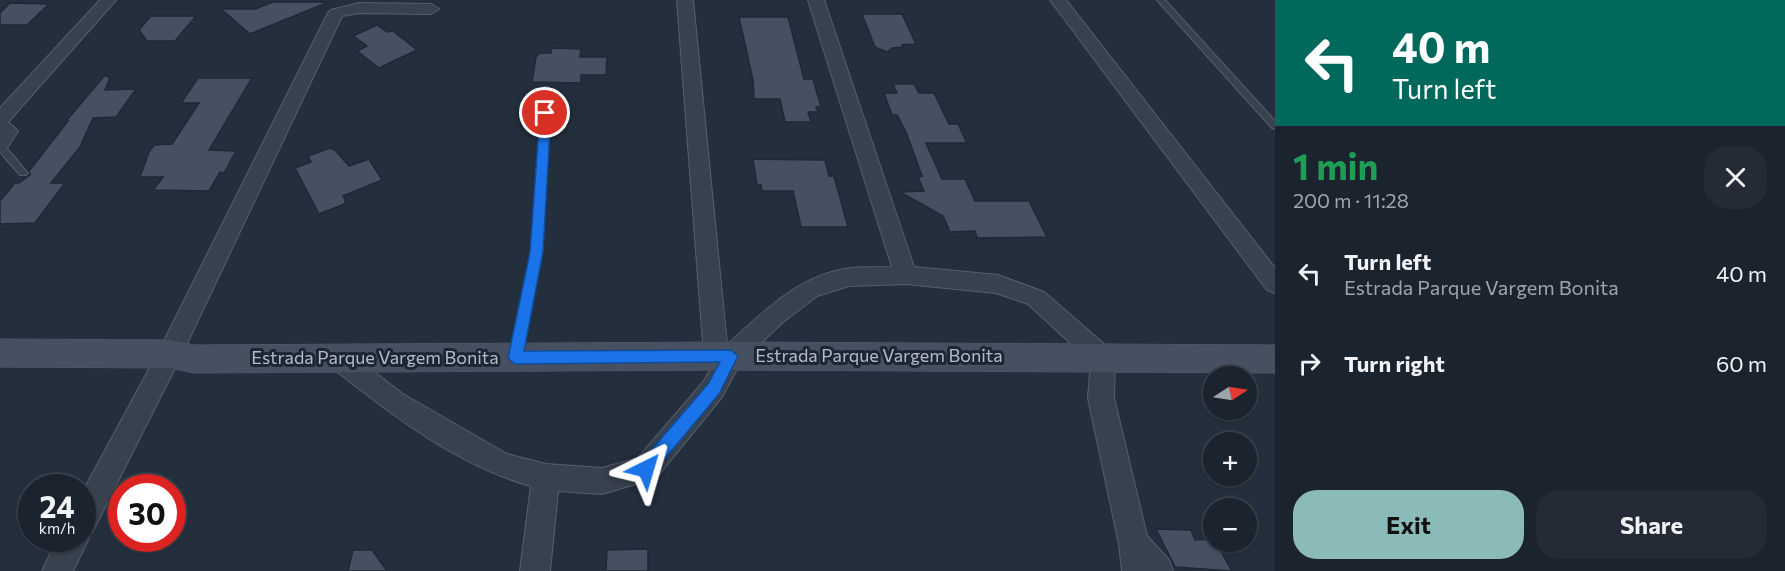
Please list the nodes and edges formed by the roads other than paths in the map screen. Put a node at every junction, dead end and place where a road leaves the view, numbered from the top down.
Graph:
1 (108, 0) edge
2 (685, 0) edge
3 (816, 0) edge
4 (1058, 0) edge
5 (1161, 0) edge
6 (431, 9) dead end
7 (547, 89) dead end
8 (0, 119) edge
9 (0, 124) edge
10 (1275, 126) edge
11 (0, 145) edge
12 (23, 173) dead end
13 (906, 275) junction
14 (1275, 284) edge
15 (0, 354) edge
16 (724, 356) junction
17 (515, 358) junction
18 (1103, 358) junction
19 (1275, 358) edge
20 (339, 359) junction
21 (176, 360) junction
22 (0, 376) edge
23 (546, 477) junction
24 (96, 499) edge
25 (67, 552) edge
26 (1136, 558) edge
27 (57, 571) edge
28 (535, 571) edge
29 (1158, 571) edge

1 - 8 street
2 - 16 street
3 - 13 street
4 - 14 street
5 - 10 lane
6 - 21 street
7 - 17 lane
9 - 11 street
11 - 12 lane
13 - 16 street
13 - 18 street
15 - 21 main road, Estrada Parque Vargem Bonita
16 - 17 main road, Estrada Parque Vargem Bonita
16 - 18 main road, Estrada Parque Vargem Bonita
16 - 23 street
17 - 20 main road, Estrada Parque Vargem Bonita
18 - 19 main road, Estrada Parque Vargem Bonita
18 - 26 street
20 - 21 main road, Estrada Parque Vargem Bonita
20 - 23 street
21 - 22 main road, Estrada Parque Vargem Bonita
21 - 24 street
23 - 28 street
25 - 27 street
26 - 29 street

